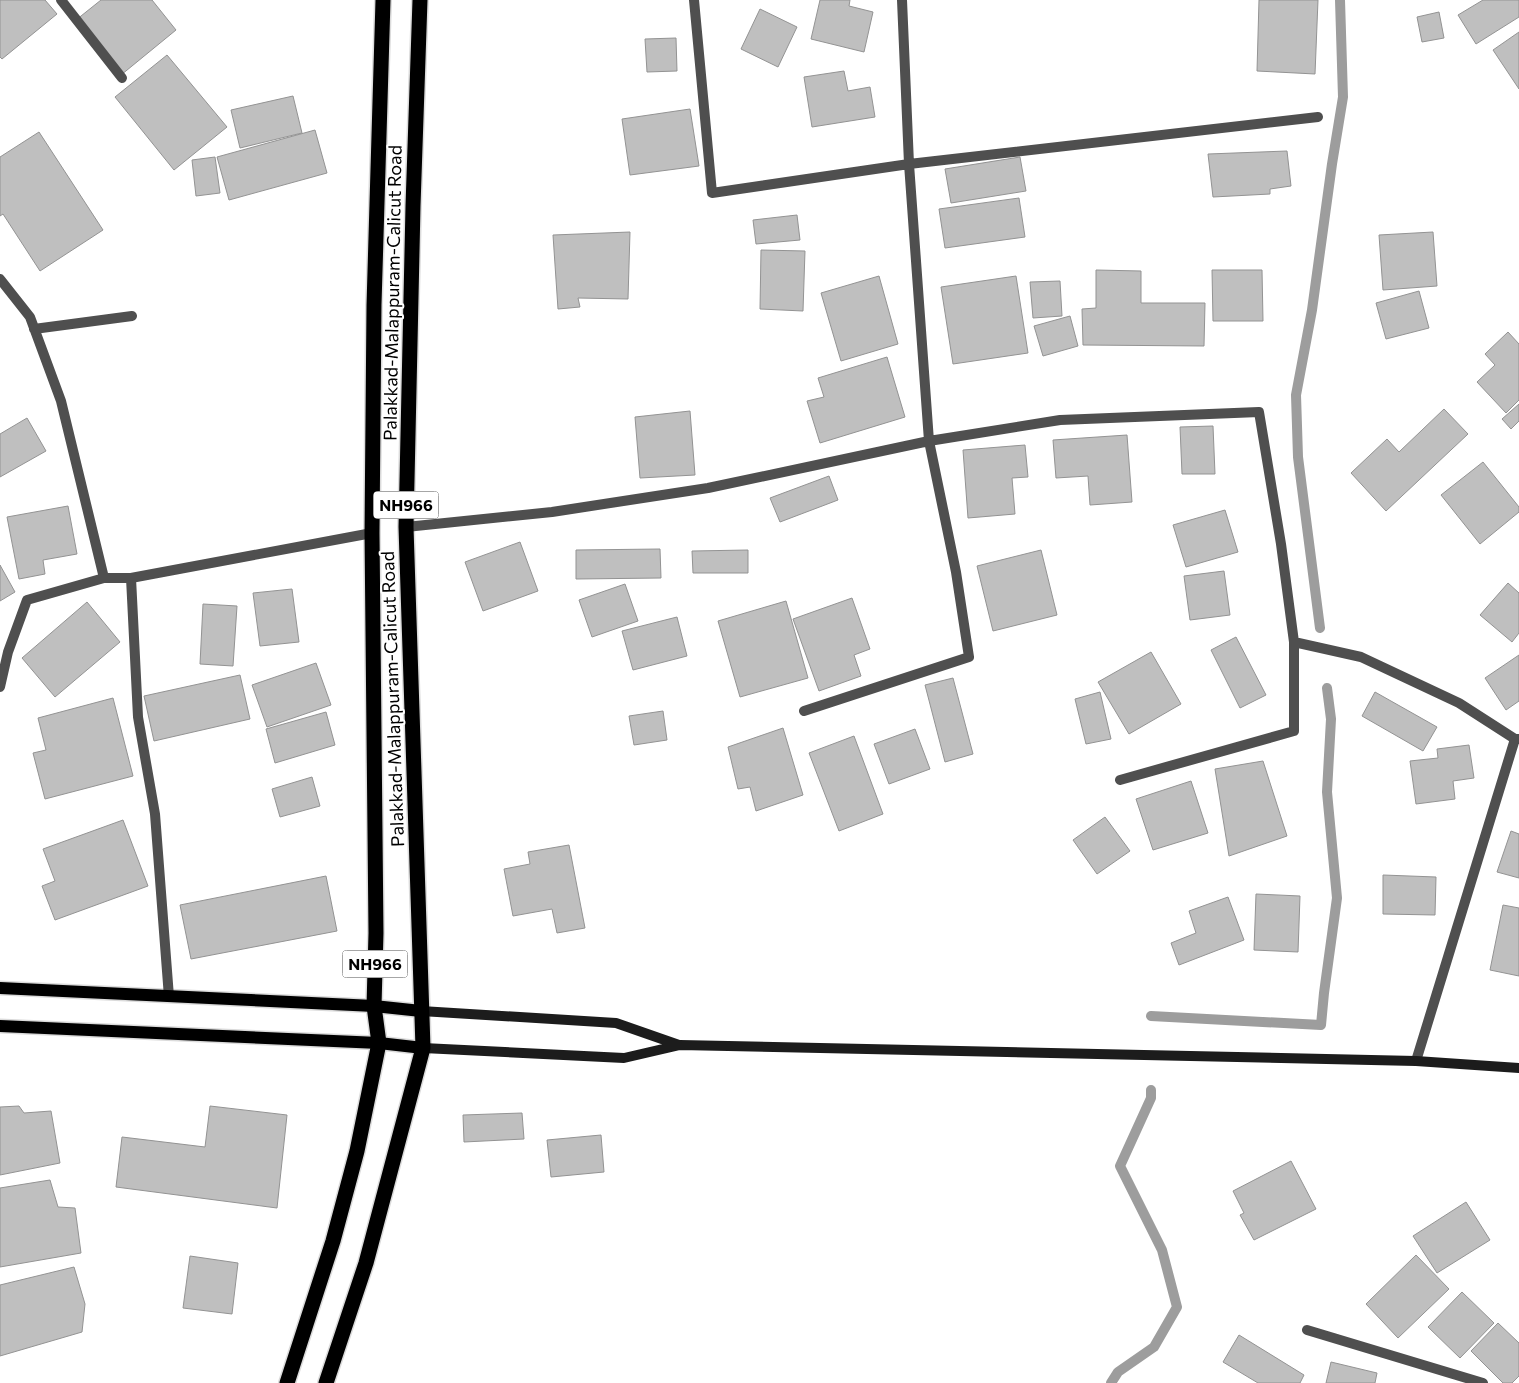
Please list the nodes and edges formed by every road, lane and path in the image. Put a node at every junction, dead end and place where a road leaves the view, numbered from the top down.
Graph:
1 (61, 0) edge
2 (383, 0) edge
3 (420, 0) edge
4 (694, 0) edge
5 (902, 0) edge
6 (122, 78) dead end
7 (1318, 117) dead end
8 (909, 164) junction
9 (0, 280) edge
10 (132, 316) dead end
11 (34, 329) junction
12 (929, 441) junction
13 (406, 527) junction
14 (372, 533) junction
15 (104, 578) junction
16 (131, 578) junction
17 (1294, 642) junction
18 (0, 687) edge
19 (804, 711) dead end
20 (1517, 739) edge
21 (1120, 780) dead end
22 (0, 988) edge
23 (169, 997) junction
24 (374, 1006) junction
25 (421, 1011) junction
26 (0, 1026) edge
27 (379, 1043) junction
28 (680, 1045) junction
29 (424, 1048) junction
30 (1416, 1061) junction
31 (1519, 1068) edge
32 (1307, 1330) dead end
33 (287, 1383) edge
34 (326, 1383) edge
35 (1483, 1383) edge

1 - 6 street
2 - 14 highway, Palakkad-Malappuram-Calicut Road / NH966
3 - 13 highway, Palakkad-Malappuram-Calicut Road / NH966
4 - 8 street
5 - 8 street
7 - 8 street
8 - 12 street
9 - 11 street
10 - 11 street
11 - 15 street
12 - 13 street
12 - 17 street
12 - 19 street
13 - 25 highway, Palakkad-Malappuram-Calicut Road / NH966
14 - 16 street
14 - 24 highway, Palakkad-Malappuram-Calicut Road / NH966
15 - 16 street
15 - 18 street
16 - 23 street
17 - 20 street
17 - 21 street
20 - 30 street
22 - 23 main road
23 - 24 main road
24 - 25 main road
24 - 27 highway, Palakkad-Malappuram-Calicut Road / NH966
25 - 28 main road
25 - 29 highway, Palakkad-Malappuram-Calicut Road / NH966
26 - 27 main road
27 - 29 main road
27 - 33 highway, Palakkad-Malappuram-Calicut Road / NH966
28 - 29 main road
28 - 30 main road
29 - 34 highway, Palakkad-Malappuram-Calicut Road / NH966
30 - 31 main road
32 - 35 street

